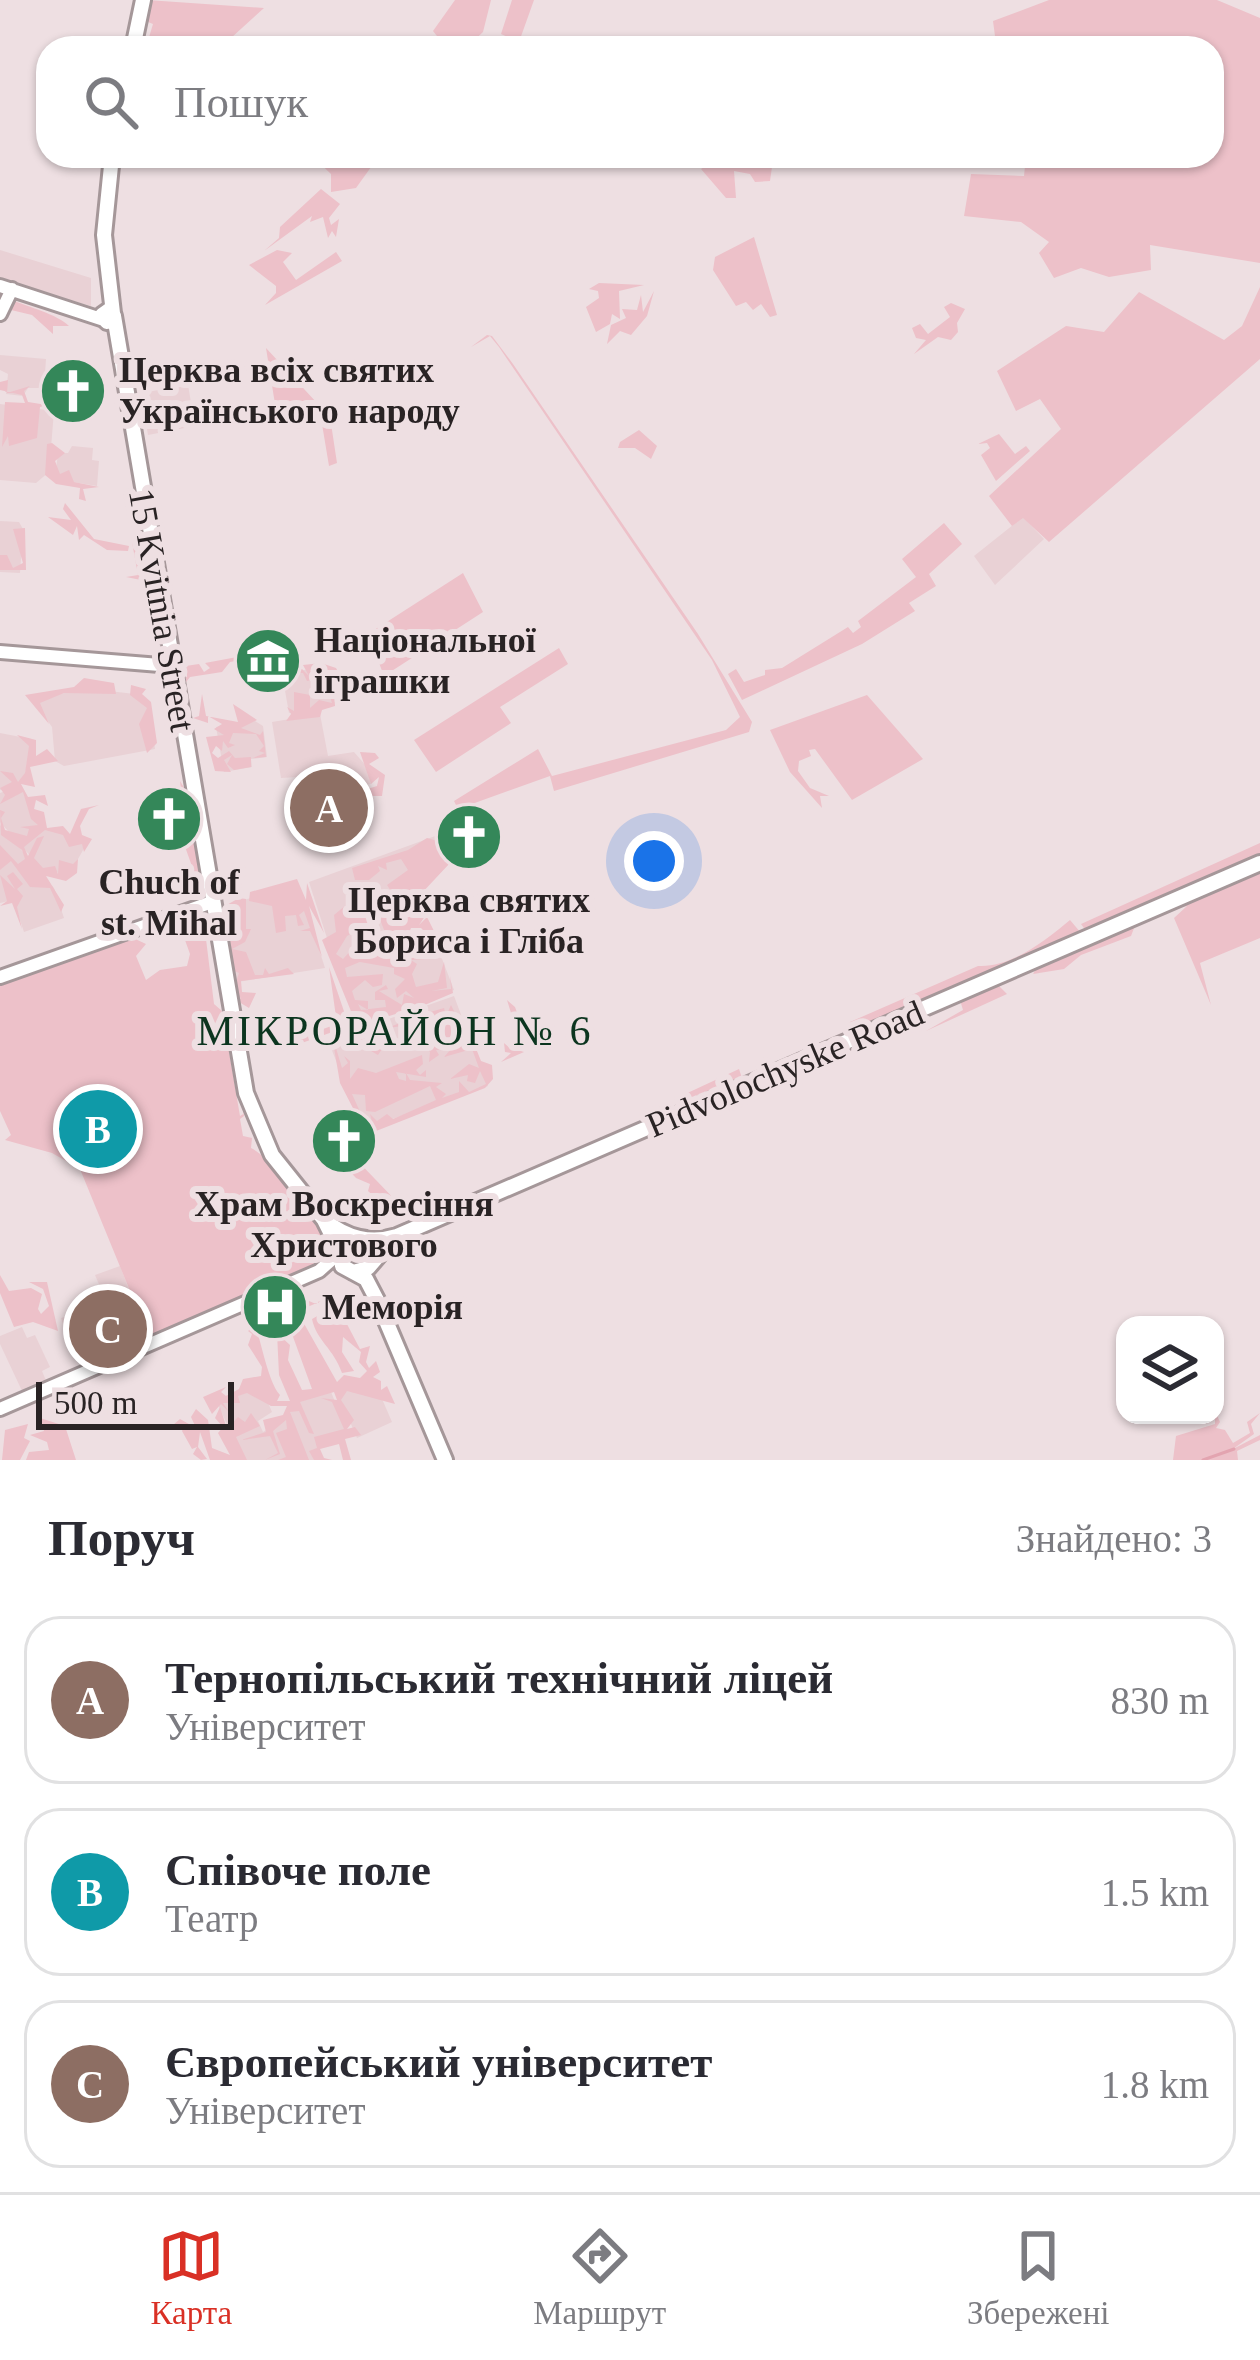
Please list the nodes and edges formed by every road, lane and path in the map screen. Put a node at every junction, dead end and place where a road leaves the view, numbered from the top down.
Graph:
1 (143, 0) edge
2 (136, 36) edge
3 (110, 168) edge
4 (6, 288) edge
5 (0, 314) edge
6 (107, 316) junction
7 (0, 652) edge
8 (172, 666) junction
9 (1260, 863) edge
10 (212, 902) junction
11 (0, 977) edge
12 (324, 1220) junction
13 (398, 1236) junction
14 (360, 1238) junction
15 (338, 1252) junction
16 (372, 1262) junction
17 (319, 1271) junction
18 (350, 1271) junction
19 (378, 1302) junction
20 (0, 1409) edge
21 (446, 1460) edge

1 - 2 highway
3 - 6 highway, 15 Kvitnia Street
4 - 5 main road
4 - 6 main road
6 - 8 highway, 15 Kvitnia Street
7 - 8 main road
8 - 10 highway, 15 Kvitnia Street
9 - 13 highway, Pidvolochyske Road
10 - 11 main road
10 - 12 highway, 15 Kvitnia Street
12 - 14 highway, 15 Kvitnia Street
12 - 15 highway, 15 Kvitnia Street
13 - 14 highway, Pidvolochyske Road
13 - 16 highway, Pidvolochyske Road
14 - 15 highway
14 - 16 highway
15 - 17 main road
15 - 18 highway, 15 Kvitnia Street
16 - 18 highway, Pidvolochyske Road
16 - 19 highway
17 - 18 main road
17 - 20 main road
18 - 19 highway, 15 Kvitnia Street
19 - 21 highway

